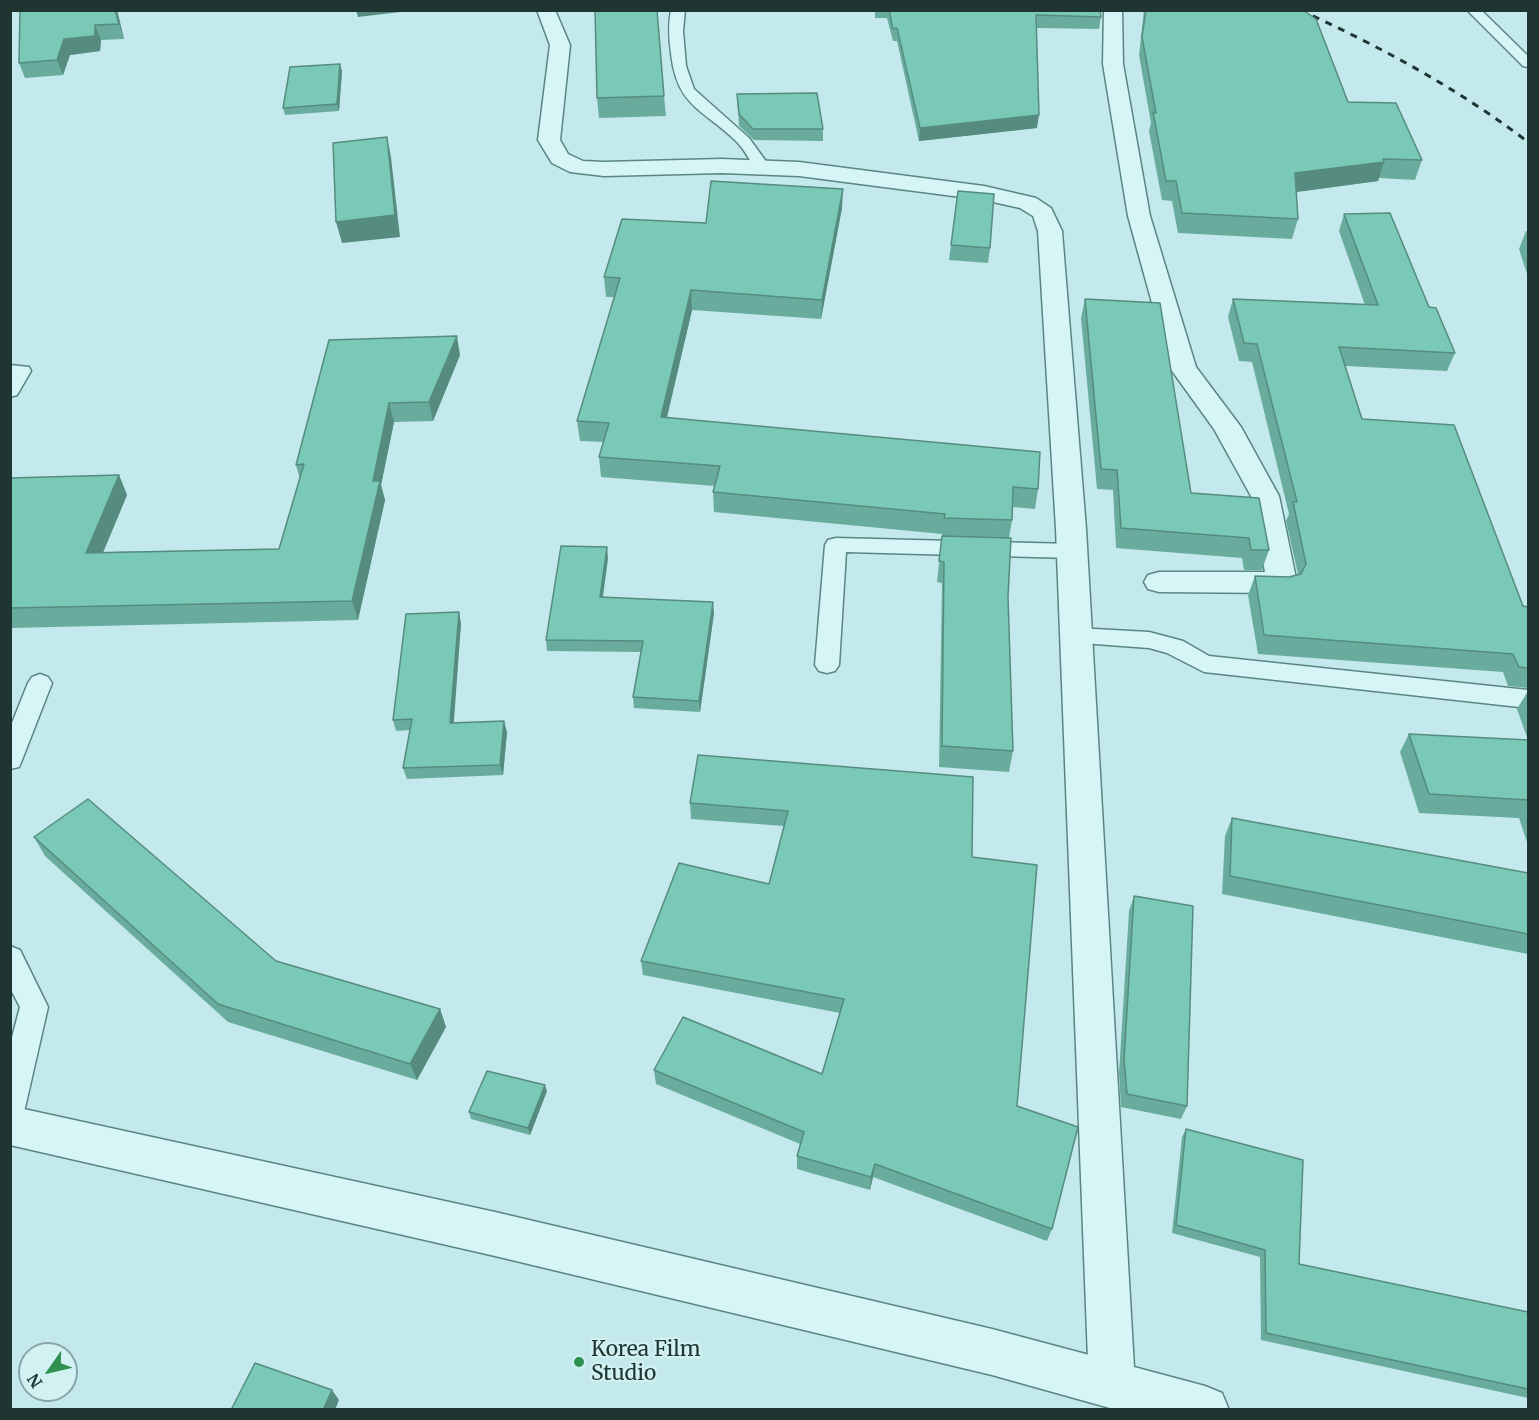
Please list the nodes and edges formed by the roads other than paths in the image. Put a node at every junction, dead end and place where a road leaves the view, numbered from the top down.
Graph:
1 (546, 10) edge
2 (678, 10) edge
3 (1113, 10) edge
4 (1473, 10) edge
5 (1528, 63) edge
6 (762, 167) junction
7 (10, 370) edge
8 (10, 391) edge
9 (1072, 551) junction
10 (1159, 582) dead end
11 (1076, 636) junction
12 (826, 665) dead end
13 (40, 683) dead end
14 (1528, 699) edge
15 (10, 760) edge
16 (10, 958) edge
17 (10, 1108) edge
18 (10, 1125) edge
19 (1112, 1385) junction
20 (1205, 1410) edge

1 - 6 street
2 - 6 lane
3 - 10 street
4 - 5 lane
6 - 9 street
7 - 8 lane
9 - 11 street
9 - 12 lane
11 - 14 lane
11 - 19 street
13 - 15 lane
16 - 17 lane
18 - 19 street
19 - 20 street

